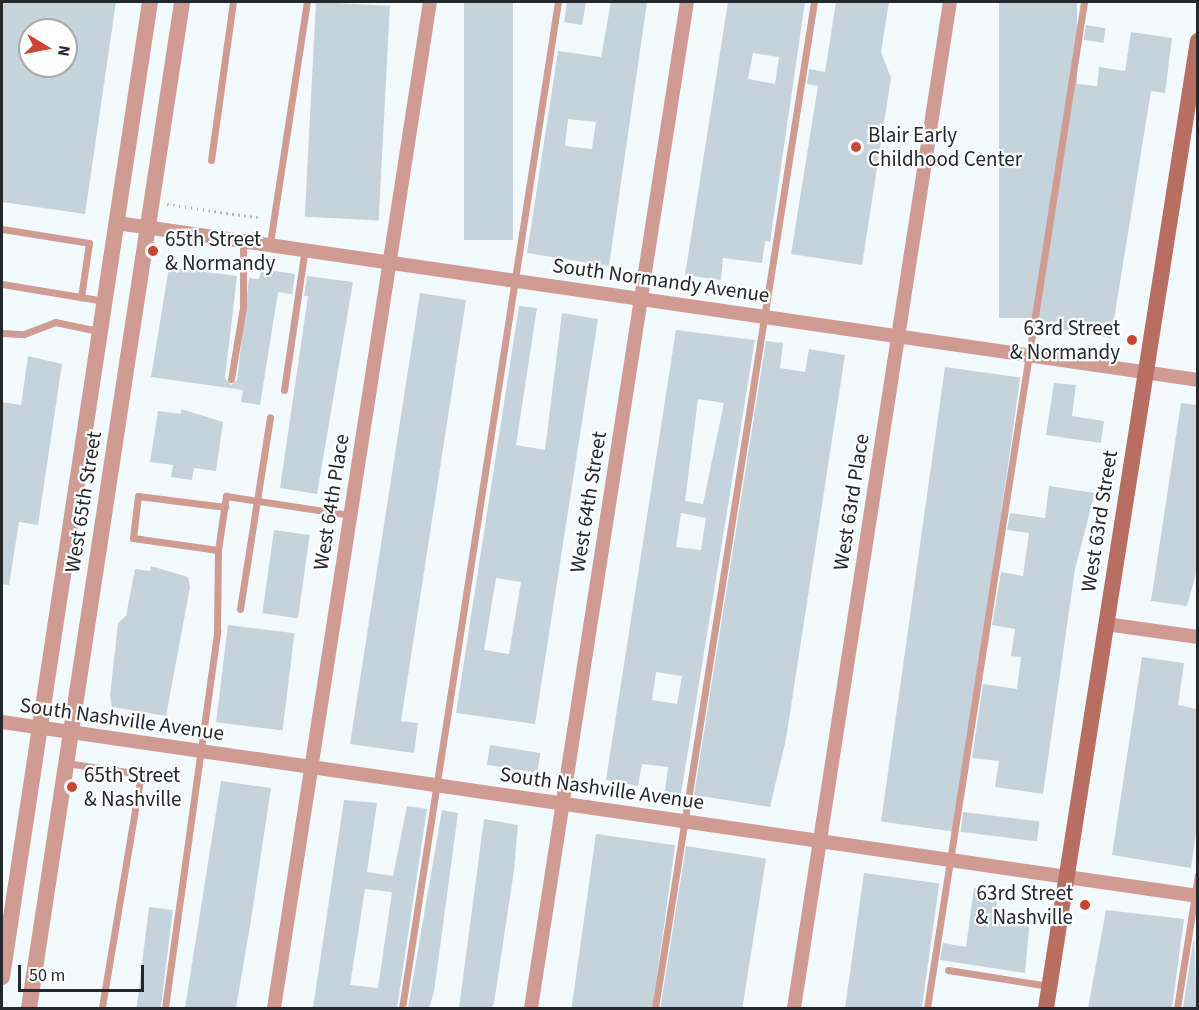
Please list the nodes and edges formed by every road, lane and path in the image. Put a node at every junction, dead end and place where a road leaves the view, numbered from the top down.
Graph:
1 (150, 2) edge
2 (182, 2) edge
3 (233, 2) edge
4 (307, 2) edge
5 (430, 2) edge
6 (558, 2) edge
7 (687, 2) edge
8 (814, 2) edge
9 (950, 2) edge
10 (1084, 2) edge
11 (1197, 41) edge
12 (1191, 120) edge
13 (211, 160) dead end
14 (163, 203) dead end
15 (267, 219) dead end
16 (117, 223) junction
17 (148, 227) junction
18 (2, 229) edge
19 (243, 240) junction
20 (270, 243) junction
21 (305, 248) junction
22 (390, 261) junction
23 (515, 280) junction
24 (2, 284) edge
25 (81, 297) junction
26 (641, 298) junction
27 (105, 301) junction
28 (764, 316) junction
29 (101, 331) junction
30 (2, 333) edge
31 (898, 335) junction
32 (1030, 355) junction
33 (1145, 372) junction
34 (231, 380) dead end
35 (1197, 380) edge
36 (284, 390) dead end
37 (270, 417) dead end
38 (257, 501) junction
39 (225, 507) junction
40 (350, 515) junction
41 (218, 550) junction
42 (240, 609) dead end
43 (1106, 624) junction
44 (1197, 637) edge
45 (2, 722) edge
46 (40, 728) junction
47 (71, 732) junction
48 (200, 751) junction
49 (66, 763) junction
50 (311, 767) junction
51 (436, 786) junction
52 (563, 804) junction
53 (685, 821) junction
54 (820, 841) junction
55 (950, 860) junction
56 (1197, 875) edge
57 (1066, 877) junction
58 (1196, 896) edge
59 (948, 970) dead end
60 (2, 977) edge
61 (1049, 986) junction
62 (29, 1008) edge
63 (102, 1008) edge
64 (165, 1008) edge
65 (274, 1008) edge
66 (402, 1008) edge
67 (531, 1008) edge
68 (656, 1008) edge
69 (794, 1008) edge
70 (927, 1008) edge
71 (1046, 1008) edge
72 (1177, 1008) edge

1 - 16 street, West 65th Street
2 - 17 street, West 65th Street
3 - 13 lane
4 - 20 lane
5 - 22 street, West 64th Place
6 - 23 lane
7 - 26 street, West 64th Street
8 - 28 lane
9 - 31 street, West 63rd Place
10 - 32 lane
11 - 12 main road, West 63rd Street
12 - 33 main road, West 63rd Street
14 - 15 path
16 - 17 street, South Normandy Avenue
16 - 27 street, West 65th Street
17 - 19 street, South Normandy Avenue
17 - 47 street, West 65th Street
18 - 25 lane
19 - 20 street, South Normandy Avenue
19 - 34 lane
20 - 21 street, South Normandy Avenue
21 - 22 street, South Normandy Avenue
21 - 36 lane
22 - 23 street, South Normandy Avenue
22 - 40 street, West 64th Place
23 - 26 street, South Normandy Avenue
23 - 51 lane
24 - 25 lane
25 - 27 lane
26 - 28 street, South Normandy Avenue
26 - 52 street, West 64th Street
27 - 29 street, West 65th Street
28 - 31 street, South Normandy Avenue
28 - 53 lane
29 - 30 lane
29 - 46 street, West 65th Street
31 - 32 street, South Normandy Avenue
31 - 54 street, West 63rd Place
32 - 33 street, South Normandy Avenue
32 - 55 lane
33 - 35 street, South Normandy Avenue
33 - 43 main road, West 63rd Street
37 - 38 lane
38 - 39 lane
38 - 40 lane
38 - 42 lane
39 - 41 lane
39 - 41 lane
40 - 50 street, West 64th Place
41 - 48 lane
43 - 44 street
43 - 57 main road, West 63rd Street
45 - 46 street, South Nashville Avenue
46 - 47 street, South Nashville Avenue
46 - 60 street, West 65th Street
47 - 48 street, South Nashville Avenue
47 - 49 street, West 65th Street
48 - 50 street, South Nashville Avenue
48 - 64 lane
49 - 62 street, West 65th Street
49 - 63 lane
50 - 51 street, South Nashville Avenue
50 - 65 street, West 64th Place
51 - 52 street, South Nashville Avenue
51 - 66 lane
52 - 53 street, South Nashville Avenue
52 - 67 street, West 64th Street
53 - 54 street, South Nashville Avenue
53 - 68 lane
54 - 55 street, South Nashville Avenue
54 - 69 street, West 63rd Place
55 - 57 street, South Nashville Avenue
55 - 70 lane
56 - 58 lane
57 - 58 street, South Nashville Avenue
57 - 61 main road, West 63rd Street
58 - 72 lane
59 - 61 lane
61 - 71 main road, West 63rd Street

